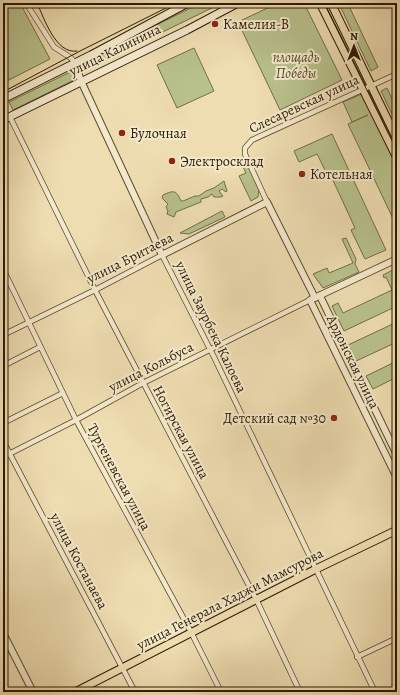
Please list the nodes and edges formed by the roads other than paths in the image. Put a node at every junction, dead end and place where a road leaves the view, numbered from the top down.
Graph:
1 (26, 3) edge
2 (188, 3) edge
3 (238, 3) edge
4 (320, 3) edge
5 (331, 3) edge
6 (75, 63) junction
7 (397, 74) edge
8 (82, 80) junction
9 (372, 85) junction
10 (362, 89) junction
11 (3, 99) edge
12 (6, 118) edge
13 (397, 139) edge
14 (245, 148) joint
15 (397, 158) edge
16 (267, 202) junction
17 (162, 255) junction
18 (397, 258) edge
19 (3, 270) edge
20 (95, 290) junction
21 (315, 298) junction
22 (29, 321) junction
23 (3, 335) edge
24 (40, 347) junction
25 (210, 350) junction
26 (3, 366) edge
27 (143, 383) junction
28 (63, 393) junction
29 (76, 420) junction
30 (3, 423) edge
31 (3, 441) edge
32 (9, 454) junction
33 (397, 455) edge
34 (3, 457) edge
35 (397, 478) edge
36 (397, 530) edge
37 (316, 569) junction
38 (256, 599) junction
39 (191, 632) junction
40 (3, 633) edge
41 (397, 638) edge
42 (357, 657) junction
43 (122, 667) junction
44 (33, 692) edge
45 (75, 692) edge
46 (135, 692) edge
47 (221, 692) edge
48 (300, 692) edge
49 (375, 692) edge

1 - 6 street, улица Заурбека Калоева
2 - 6 main road, улица Калинина
3 - 8 main road, улица Калинина
4 - 10 main road
5 - 9 main road
6 - 8 street, улица Заурбека Калоева
6 - 11 main road, улица Калинина
7 - 9 street, Слесаревская улица
8 - 12 main road, улица Калинина
8 - 17 street, улица Заурбека Калоева
9 - 10 street, Слесаревская улица
9 - 13 main road
10 - 14 street, Слесаревская улица
10 - 15 main road
12 - 20 street, Ногирская улица
14 - 16 street, Ардонская улица
16 - 17 street, улица Бритаева
16 - 21 street, Ардонская улица
17 - 20 street, улица Бритаева
17 - 25 street, улица Заурбека Калоева
18 - 21 street, улица Кольбуса
19 - 22 street, Тургеневская улица
20 - 22 street, улица Бритаева
20 - 27 street, Ногирская улица
21 - 25 street, улица Кольбуса
21 - 33 street, Ардонская улица
21 - 35 street, Ардонская улица
22 - 23 street, улица Бритаева
22 - 24 street, Тургеневская улица
24 - 26 street
24 - 28 street, Тургеневская улица
25 - 27 street, улица Кольбуса
25 - 37 street, улица Заурбека Калоева
27 - 29 street, улица Кольбуса
27 - 38 street, Ногирская улица
28 - 29 street, Тургеневская улица
28 - 30 street
29 - 32 street, улица Кольбуса
29 - 39 street, Тургеневская улица
31 - 32 street, улица Костанаева
32 - 34 street, улица Кольбуса
32 - 43 street, улица Костанаева
36 - 37 main road, улица Генерала Хаджи Мамсурова
37 - 38 main road, улица Генерала Хаджи Мамсурова
37 - 42 street, улица Заурбека Калоева
38 - 39 main road, улица Генерала Хаджи Мамсурова
38 - 48 street, Ногирская улица
39 - 43 main road, улица Генерала Хаджи Мамсурова
39 - 47 street, Тургеневская улица
40 - 44 street
41 - 42 street
42 - 49 street, улица Заурбека Калоева
43 - 45 main road, улица Генерала Хаджи Мамсурова
43 - 46 street, улица Костанаева

